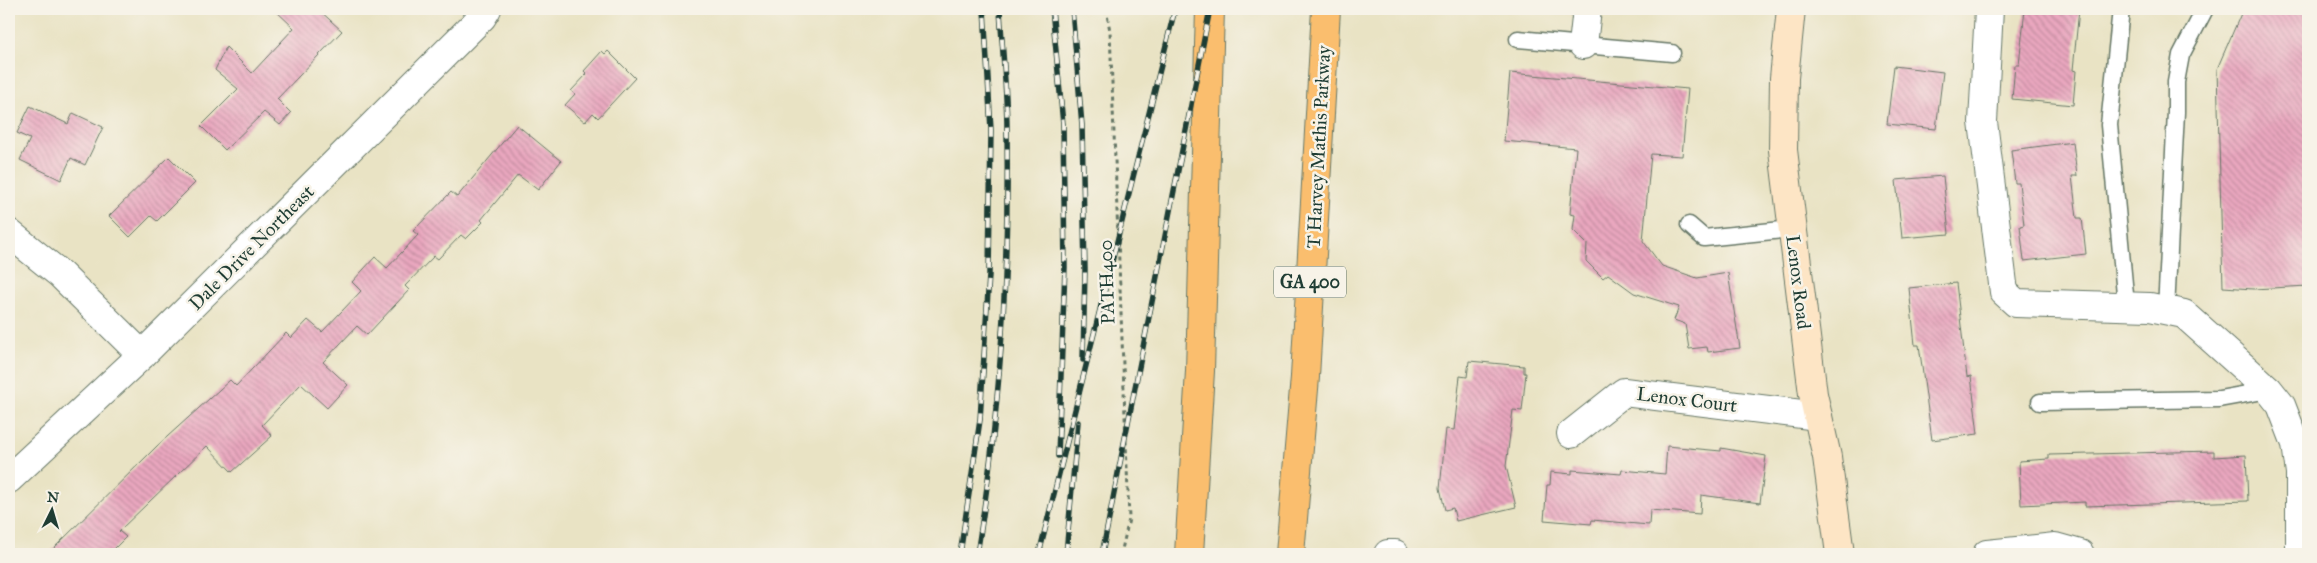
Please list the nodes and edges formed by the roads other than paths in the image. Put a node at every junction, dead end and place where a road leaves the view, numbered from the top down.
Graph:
1 (487, 9) edge
2 (1210, 9) edge
3 (1326, 9) edge
4 (1587, 9) edge
5 (1791, 9) edge
6 (1989, 9) edge
7 (2121, 9) edge
8 (2205, 9) edge
9 (1518, 39) dead end
10 (1583, 45) junction
11 (1672, 52) dead end
12 (1689, 225) dead end
13 (1792, 229) junction
14 (9, 232) edge
15 (2126, 306) junction
16 (2166, 310) junction
17 (142, 355) junction
18 (2269, 390) junction
19 (2040, 402) dead end
20 (1818, 416) junction
21 (1571, 434) dead end
22 (9, 479) edge
23 (2028, 552) edge
24 (1189, 554) edge
25 (1290, 554) edge
26 (1840, 554) edge
27 (1987, 554) edge
28 (2080, 554) edge
29 (2300, 554) edge

1 - 17 street, Dale Drive Northeast
2 - 24 highway
3 - 25 highway, T Harvey Mathis Parkway / GA 400
4 - 10 street
5 - 13 street, Lenox Road
6 - 15 street
7 - 15 lane
8 - 16 lane
9 - 10 lane
10 - 11 lane
12 - 13 lane
13 - 20 street, Lenox Road
14 - 17 street
15 - 16 street
16 - 18 street
17 - 22 street, Dale Drive Northeast
18 - 19 lane
18 - 29 street
20 - 21 street, Lenox Court
20 - 26 street, Lenox Road
23 - 27 street
23 - 28 street

